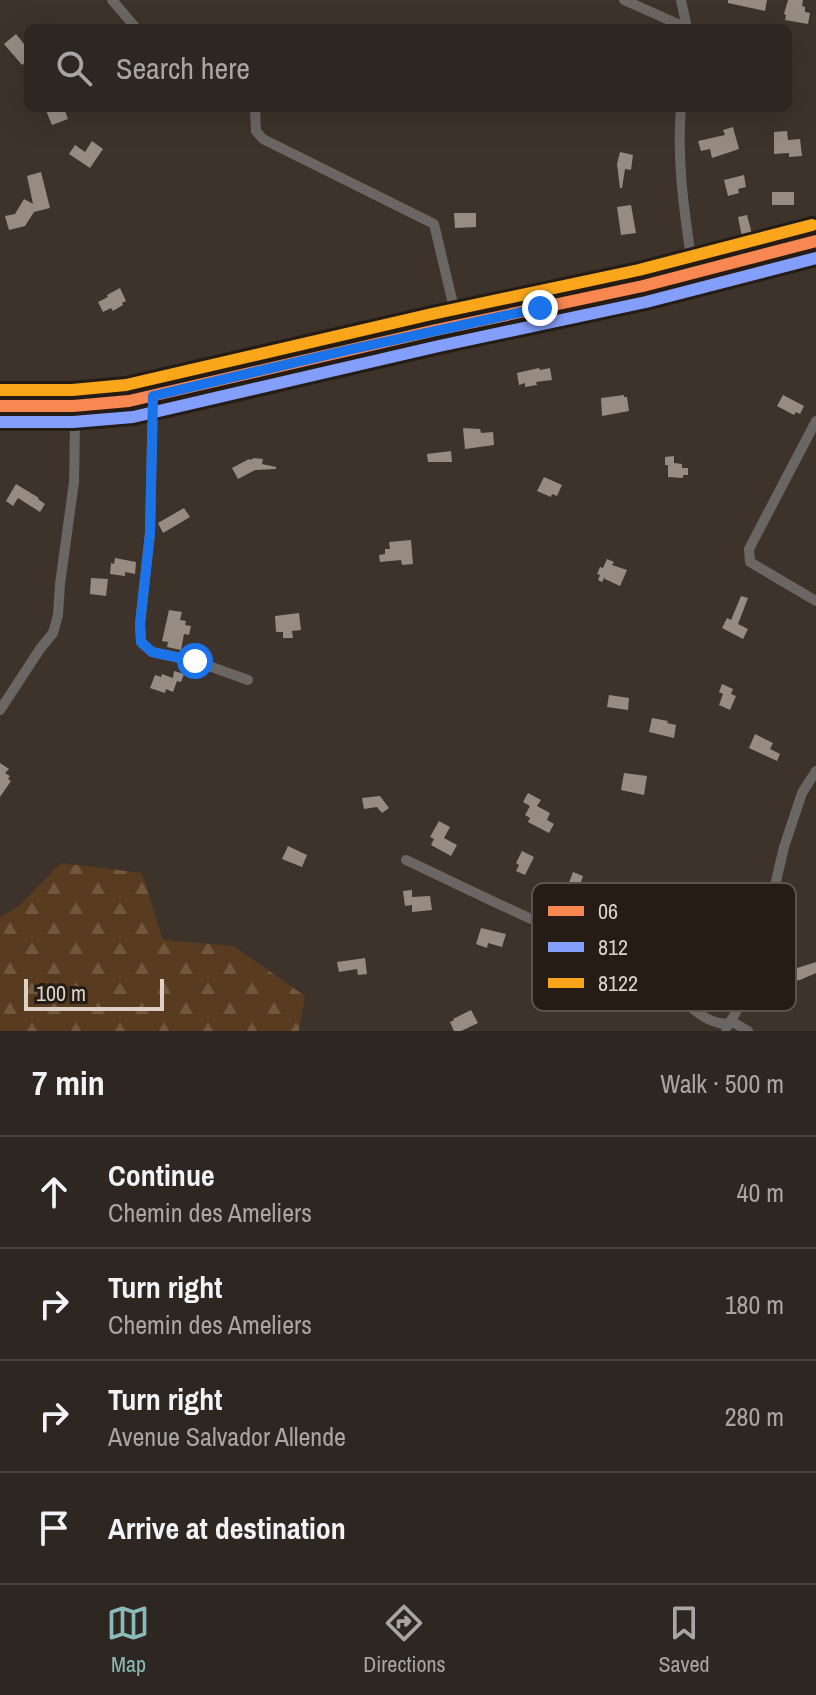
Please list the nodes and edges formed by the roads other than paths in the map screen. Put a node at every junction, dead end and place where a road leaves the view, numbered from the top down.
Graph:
1 (112, 0) edge
2 (624, 0) edge
3 (681, 0) edge
4 (133, 24) edge
5 (678, 24) edge
6 (684, 24) edge
7 (255, 112) edge
8 (681, 112) edge
9 (816, 241) edge
10 (816, 253) edge
11 (694, 275) junction
12 (458, 325) junction
13 (153, 396) junction
14 (0, 406) edge
15 (73, 406) junction
16 (816, 421) edge
17 (816, 601) edge
18 (248, 680) dead end
19 (0, 710) edge
20 (816, 771) edge
21 (406, 860) dead end
22 (776, 883) edge
23 (532, 919) edge
24 (698, 1011) edge
25 (727, 1025) edge
26 (748, 1031) edge

1 - 4 street
2 - 5 street
3 - 6 street
7 - 12 street
8 - 11 street
9 - 11 main road
10 - 11 main road
11 - 12 main road
12 - 13 main road
13 - 15 main road
13 - 18 street
14 - 15 main road
15 - 19 street
16 - 17 street
20 - 22 street
21 - 23 street
24 - 25 street
25 - 26 street

